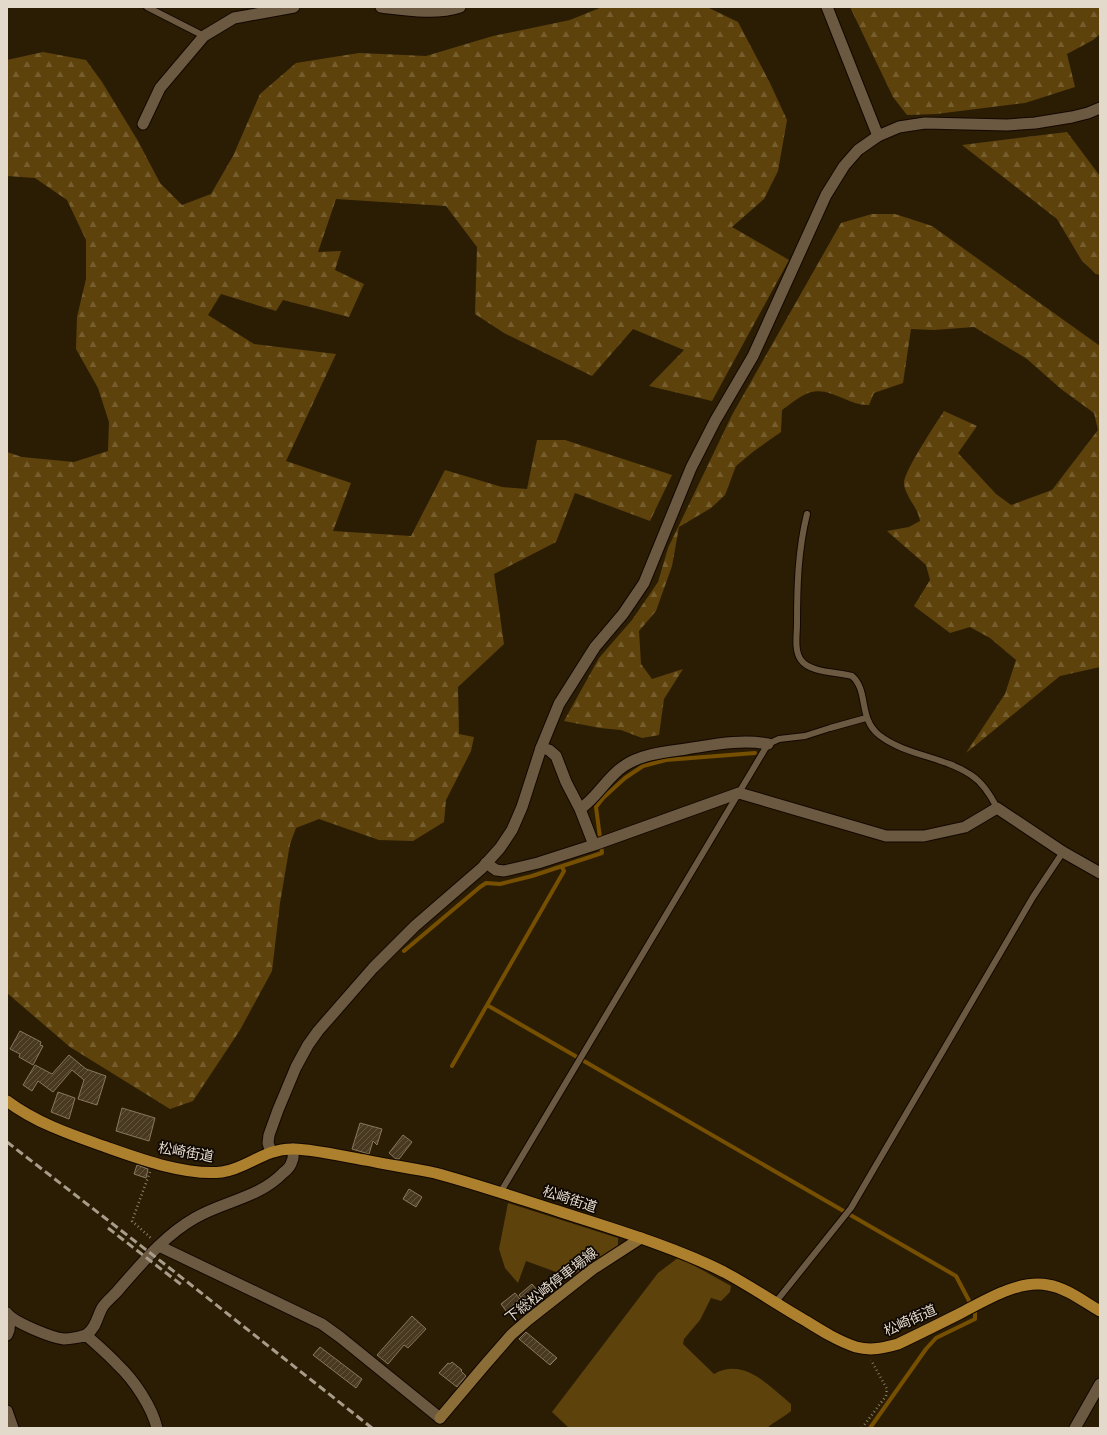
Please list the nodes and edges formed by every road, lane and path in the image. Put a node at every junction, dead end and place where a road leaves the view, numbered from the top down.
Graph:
1 (148, 7) edge
2 (294, 7) edge
3 (381, 7) edge
4 (460, 7) edge
5 (826, 7) edge
6 (204, 36) junction
7 (1100, 108) edge
8 (142, 124) dead end
9 (878, 136) junction
10 (806, 514) dead end
11 (866, 718) junction
12 (768, 744) junction
13 (540, 748) junction
14 (739, 793) junction
15 (997, 808) junction
16 (580, 809) junction
17 (594, 845) junction
18 (1063, 852) junction
19 (486, 864) junction
20 (1100, 873) edge
21 (7, 1101) edge
22 (294, 1149) junction
23 (271, 1152) junction
24 (153, 1162) junction
25 (500, 1193) junction
26 (641, 1238) junction
27 (159, 1246) junction
28 (775, 1303) junction
29 (1100, 1311) edge
30 (8, 1315) edge
31 (7, 1335) edge
32 (86, 1335) junction
33 (870, 1350) junction
34 (1100, 1384) edge
35 (7, 1411) edge
36 (440, 1418) joint
37 (13, 1428) edge
38 (157, 1428) edge
39 (862, 1428) edge
40 (1075, 1428) edge

1 - 6 lane
2 - 6 street
3 - 4 street
5 - 9 street
6 - 8 street
7 - 9 street
9 - 13 street
10 - 11 lane
11 - 12 lane
11 - 15 lane
12 - 14 lane
12 - 16 street
13 - 16 street
13 - 19 street
14 - 15 street
14 - 17 street
14 - 25 lane
15 - 18 street
16 - 17 street
17 - 19 street
18 - 20 street
18 - 28 lane
19 - 23 street
21 - 24 main road, 松崎街道
22 - 23 main road, 松崎街道
22 - 25 main road, 松崎街道
22 - 27 street
23 - 24 main road, 松崎街道
24 - 27 path
25 - 26 main road, 松崎街道
26 - 28 main road, 松崎街道
26 - 36 main road, 下総松崎停車場線
27 - 32 street
27 - 36 street
28 - 33 main road, 松崎街道
29 - 33 main road, 松崎街道
30 - 31 street
30 - 32 street
32 - 38 street
33 - 39 path
34 - 40 street
35 - 37 street

